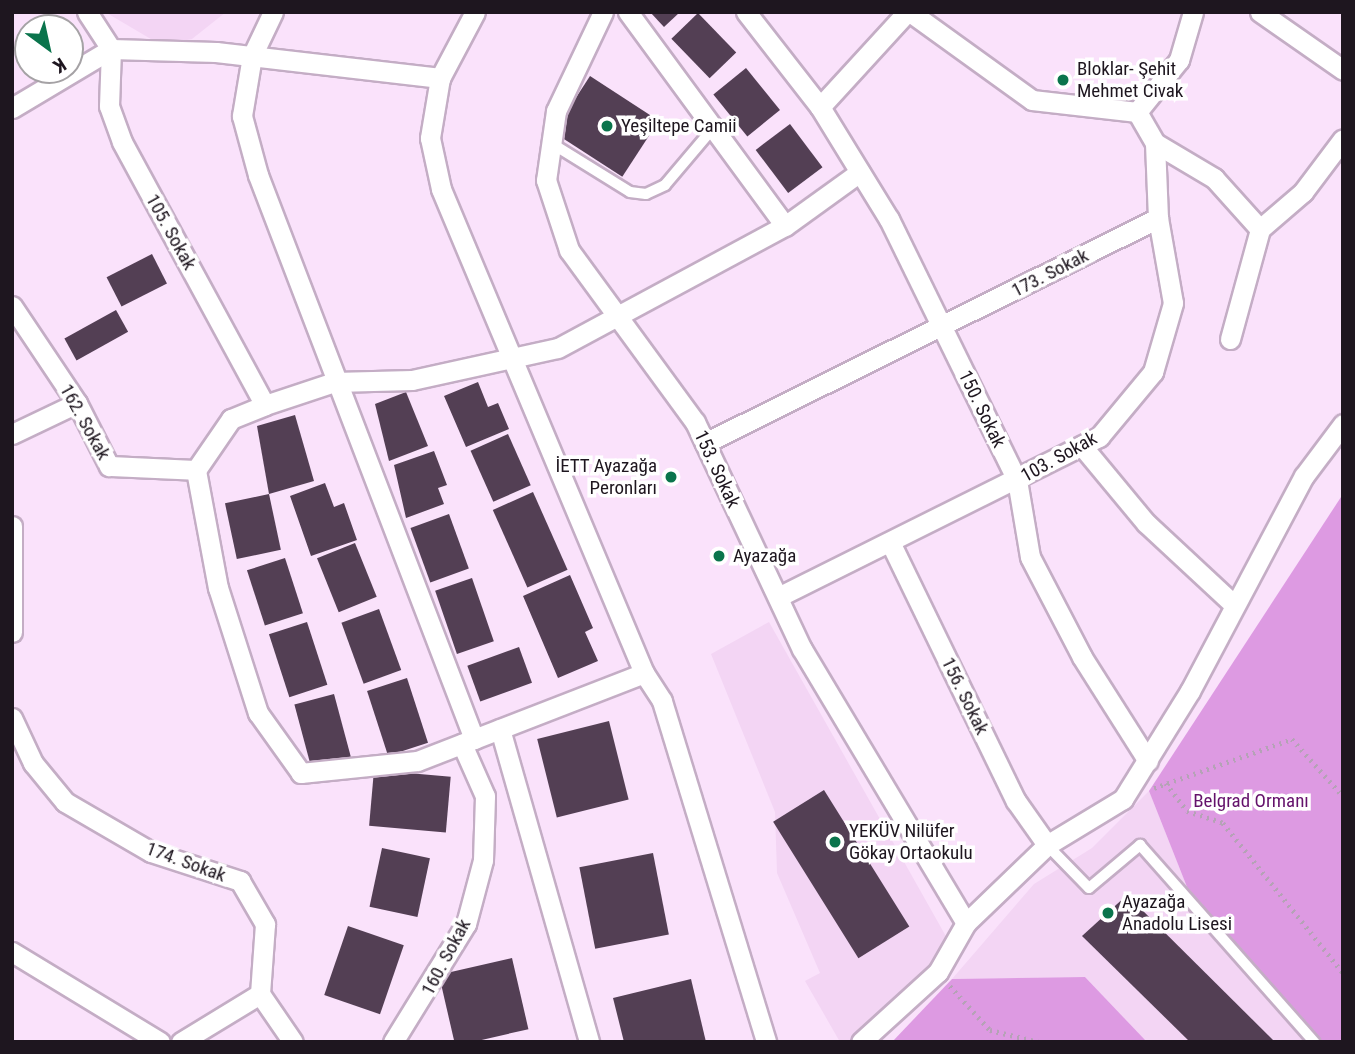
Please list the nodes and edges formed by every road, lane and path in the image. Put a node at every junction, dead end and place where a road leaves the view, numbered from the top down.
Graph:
1 (87, 12) edge
2 (273, 12) edge
3 (475, 12) edge
4 (603, 12) edge
5 (628, 12) edge
6 (746, 12) edge
7 (909, 12) edge
8 (1193, 12) edge
9 (1260, 12) edge
10 (111, 49) junction
11 (252, 56) junction
12 (1342, 67) edge
13 (440, 78) junction
14 (820, 107) junction
15 (12, 108) edge
16 (1137, 112) junction
17 (716, 126) junction
18 (1343, 139) edge
19 (551, 143) junction
20 (1155, 143) junction
21 (860, 172) junction
22 (1158, 218) junction
23 (785, 226) junction
24 (1260, 229) junction
25 (12, 306) edge
26 (622, 316) junction
27 (942, 328) junction
28 (1230, 339) dead end
29 (510, 354) junction
30 (334, 382) junction
31 (77, 403) junction
32 (265, 405) junction
33 (1340, 431) edge
34 (12, 434) edge
35 (705, 443) junction
36 (1082, 446) junction
37 (196, 470) junction
38 (1017, 480) junction
39 (12, 526) edge
40 (890, 542) junction
41 (778, 597) junction
42 (1232, 603) junction
43 (12, 632) edge
44 (644, 673) junction
45 (12, 718) edge
46 (500, 729) junction
47 (468, 742) junction
48 (1148, 761) junction
49 (1166, 783) junction
50 (1343, 796) edge
51 (1123, 799) junction
52 (1047, 845) junction
53 (966, 923) junction
54 (12, 952) edge
55 (938, 972) junction
56 (1343, 972) edge
57 (260, 994) junction
58 (160, 1042) edge
59 (181, 1042) edge
60 (293, 1042) edge
61 (394, 1042) edge
62 (589, 1042) edge
63 (766, 1042) edge
64 (861, 1042) edge
65 (1040, 1042) edge
66 (1314, 1042) edge

1 - 10 street
2 - 11 street, 160. Sokak
3 - 13 street
4 - 19 street, 153. Sokak
5 - 17 street
6 - 14 street, 150. Sokak
7 - 14 street
7 - 16 street
8 - 16 street
9 - 12 street
10 - 11 street
10 - 15 street
10 - 32 street, 105. Sokak
11 - 13 street
11 - 30 street, 160. Sokak
13 - 29 street
14 - 21 street, 150. Sokak
16 - 20 street, 103. Sokak
17 - 19 lane
17 - 23 street
18 - 24 street
19 - 26 street, 153. Sokak
20 - 22 street, 103. Sokak
20 - 24 street
21 - 23 street
21 - 27 street, 150. Sokak
22 - 27 street, 173. Sokak
22 - 36 street, 103. Sokak
23 - 26 street
24 - 28 street
25 - 31 street, 162. Sokak
26 - 29 street
26 - 35 street, 153. Sokak
27 - 35 street, 173. Sokak
27 - 38 street, 150. Sokak
29 - 30 street
29 - 44 street
30 - 32 street
30 - 47 street, 160. Sokak
31 - 34 street
31 - 37 street, 162. Sokak
32 - 37 street
33 - 42 street
35 - 41 street, 153. Sokak
36 - 38 street, 103. Sokak
36 - 42 street
37 - 47 street
38 - 40 street, 103. Sokak
38 - 48 street, 150. Sokak
39 - 43 street
40 - 41 street, 103. Sokak
40 - 52 street, 156. Sokak
41 - 53 street, 153. Sokak
42 - 48 street
44 - 46 street
44 - 63 street
45 - 57 street, 174. Sokak
46 - 47 street
46 - 62 street
47 - 61 street, 160. Sokak
48 - 51 street
49 - 50 path
49 - 51 path
49 - 56 path
51 - 52 street
52 - 53 street
52 - 66 lane
53 - 55 street
54 - 58 street
55 - 64 street
55 - 65 path
57 - 59 street
57 - 60 street

